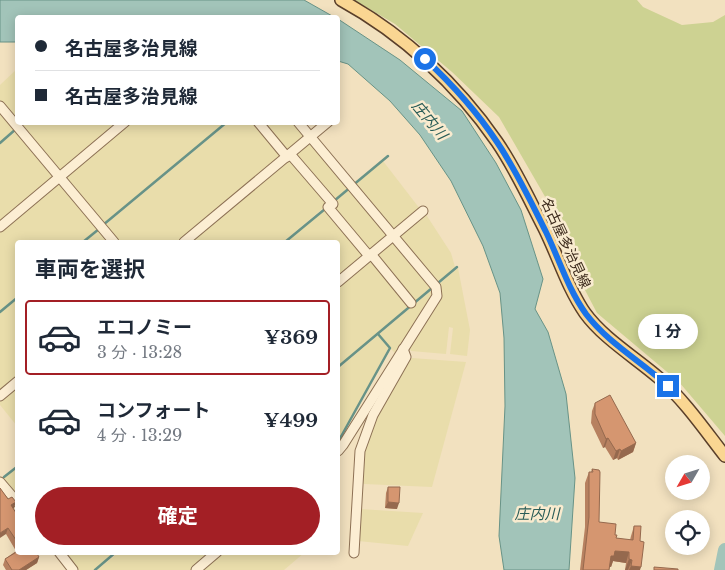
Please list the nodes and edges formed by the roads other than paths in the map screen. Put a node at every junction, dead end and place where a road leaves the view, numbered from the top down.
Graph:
1 (342, 0) edge
2 (0, 106) edge
3 (15, 124) edge
4 (16, 125) edge
5 (121, 125) edge
6 (261, 125) edge
7 (300, 125) edge
8 (324, 125) edge
9 (310, 137) junction
10 (288, 155) junction
11 (59, 178) junction
12 (423, 211) dead end
13 (0, 227) edge
14 (392, 236) junction
15 (112, 240) edge
16 (186, 240) edge
17 (370, 255) junction
18 (340, 280) edge
19 (411, 303) dead end
20 (403, 348) junction
21 (15, 384) edge
22 (0, 396) edge
23 (340, 448) edge
24 (725, 456) edge
25 (0, 482) edge
26 (15, 500) edge
27 (354, 553) dead end
28 (61, 555) edge
29 (214, 555) edge
30 (73, 570) edge
31 (196, 570) edge

1 - 24 main road, 名古屋多治見線
2 - 3 street
4 - 11 street
5 - 11 street
6 - 10 street
7 - 9 street
8 - 9 street
9 - 10 street
9 - 14 street
10 - 16 street
10 - 17 street
11 - 13 street
11 - 15 street
12 - 14 street
14 - 17 street
14 - 20 street
17 - 18 street
17 - 19 street
20 - 23 street
20 - 27 street
21 - 22 street
25 - 26 street
28 - 30 street
29 - 31 street

